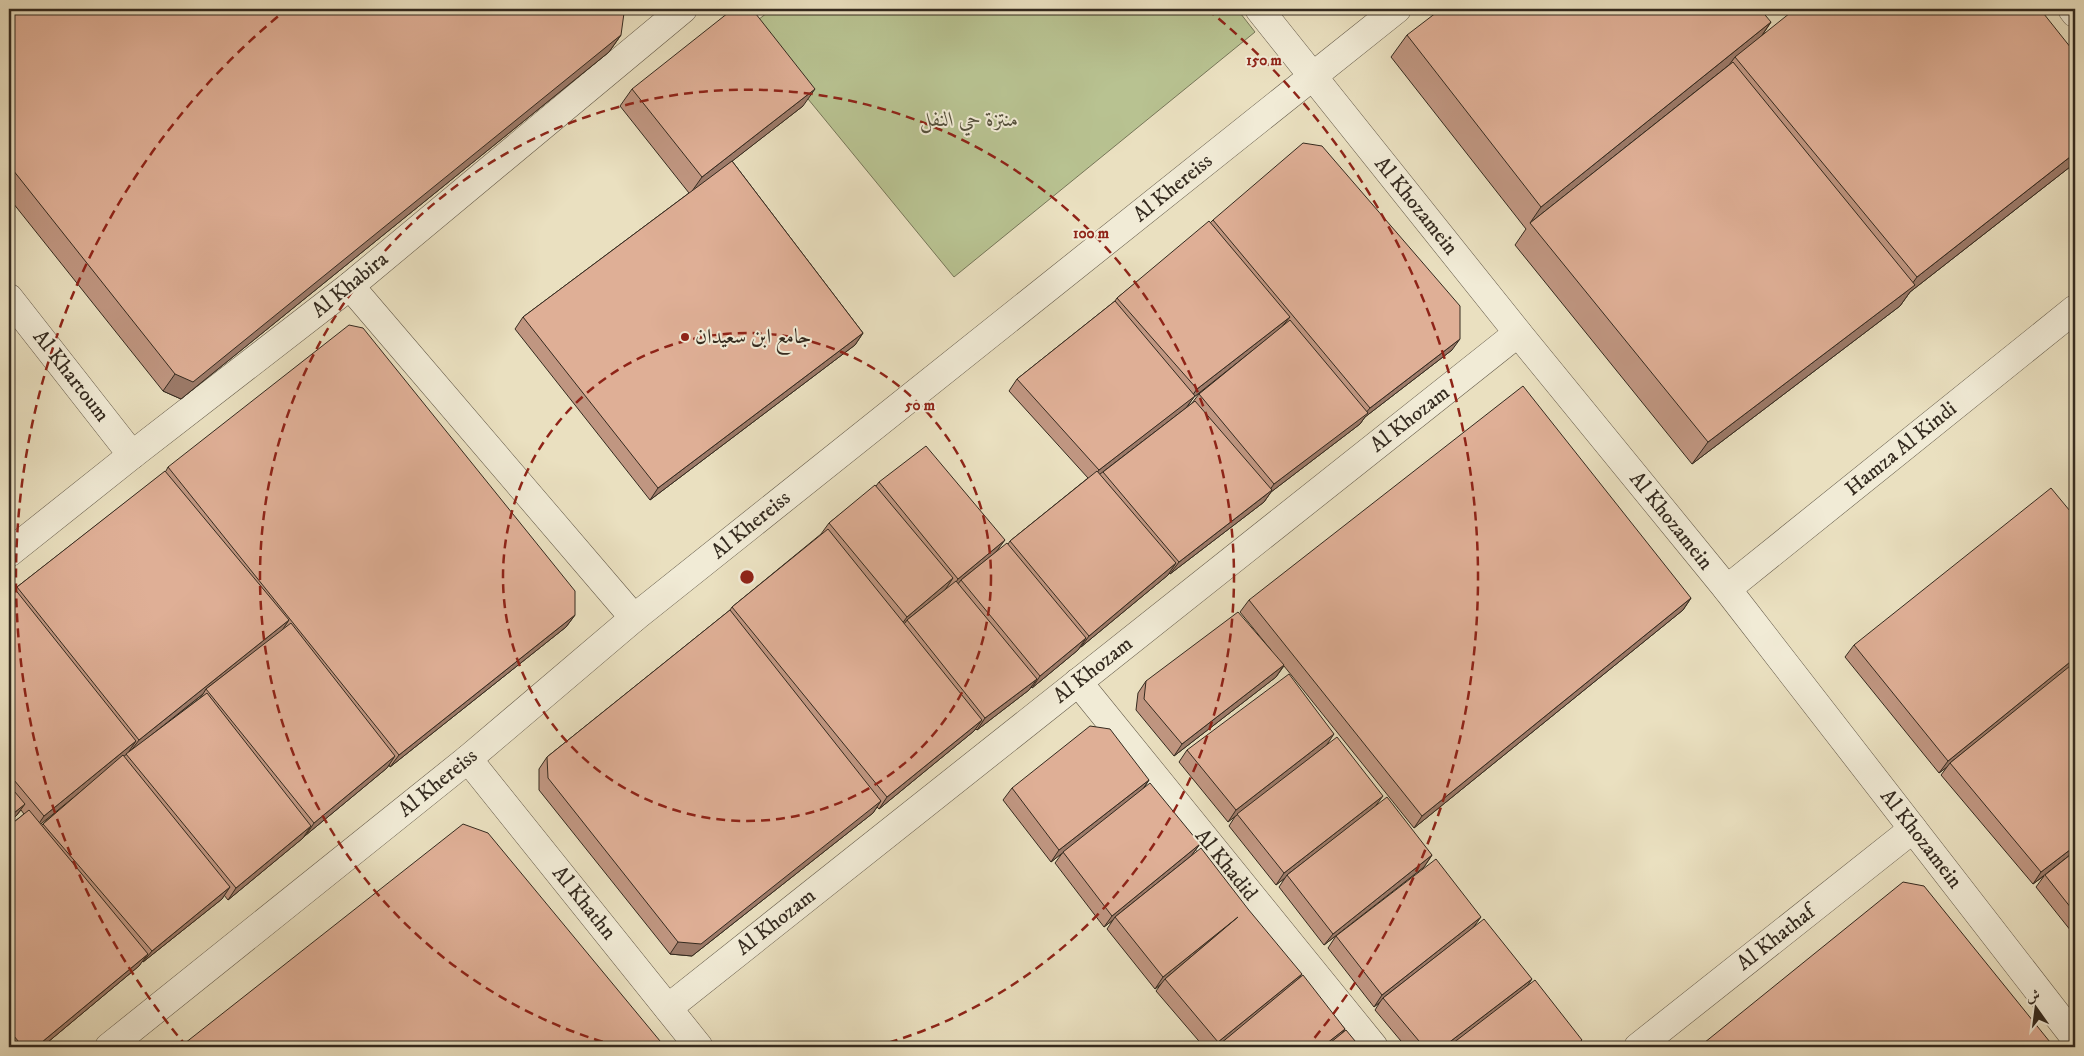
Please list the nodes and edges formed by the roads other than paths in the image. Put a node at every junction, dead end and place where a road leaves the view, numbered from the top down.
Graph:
1 (1259, 9) edge
2 (1397, 9) edge
3 (2072, 9) edge
4 (675, 11) edge
5 (2075, 14) edge
6 (1312, 76) junction
7 (350, 286) junction
8 (9, 298) edge
9 (2075, 309) edge
10 (1518, 333) junction
11 (132, 455) junction
12 (9, 553) edge
13 (1727, 589) junction
14 (634, 618) junction
15 (1078, 682) junction
16 (468, 759) junction
17 (1913, 829) junction
18 (668, 1008) junction
19 (2075, 1038) edge
20 (109, 1047) edge
21 (699, 1047) edge
22 (1374, 1047) edge
23 (1638, 1047) edge

1 - 6 street, Al Khozamein
2 - 6 street, Al Khereiss
3 - 5 street
4 - 7 street, Al Khabira
6 - 10 street, Al Khozamein
6 - 14 street, Al Khereiss
7 - 11 street, Al Khabira
7 - 14 street
8 - 11 street, Al Khartoum
9 - 13 street, Hamza Al Kindi
10 - 13 street, Al Khozamein
10 - 15 street, Al Khozam
11 - 12 street, Al Khabira
13 - 17 street, Al Khozamein
14 - 16 street, Al Khereiss
15 - 18 street, Al Khozam
15 - 22 street, Al Khadid
16 - 18 street, Al Khathn
16 - 20 street, Al Khereiss
17 - 19 street, Al Khozamein
17 - 23 street, Al Khathaf
18 - 21 street, Al Khathn

